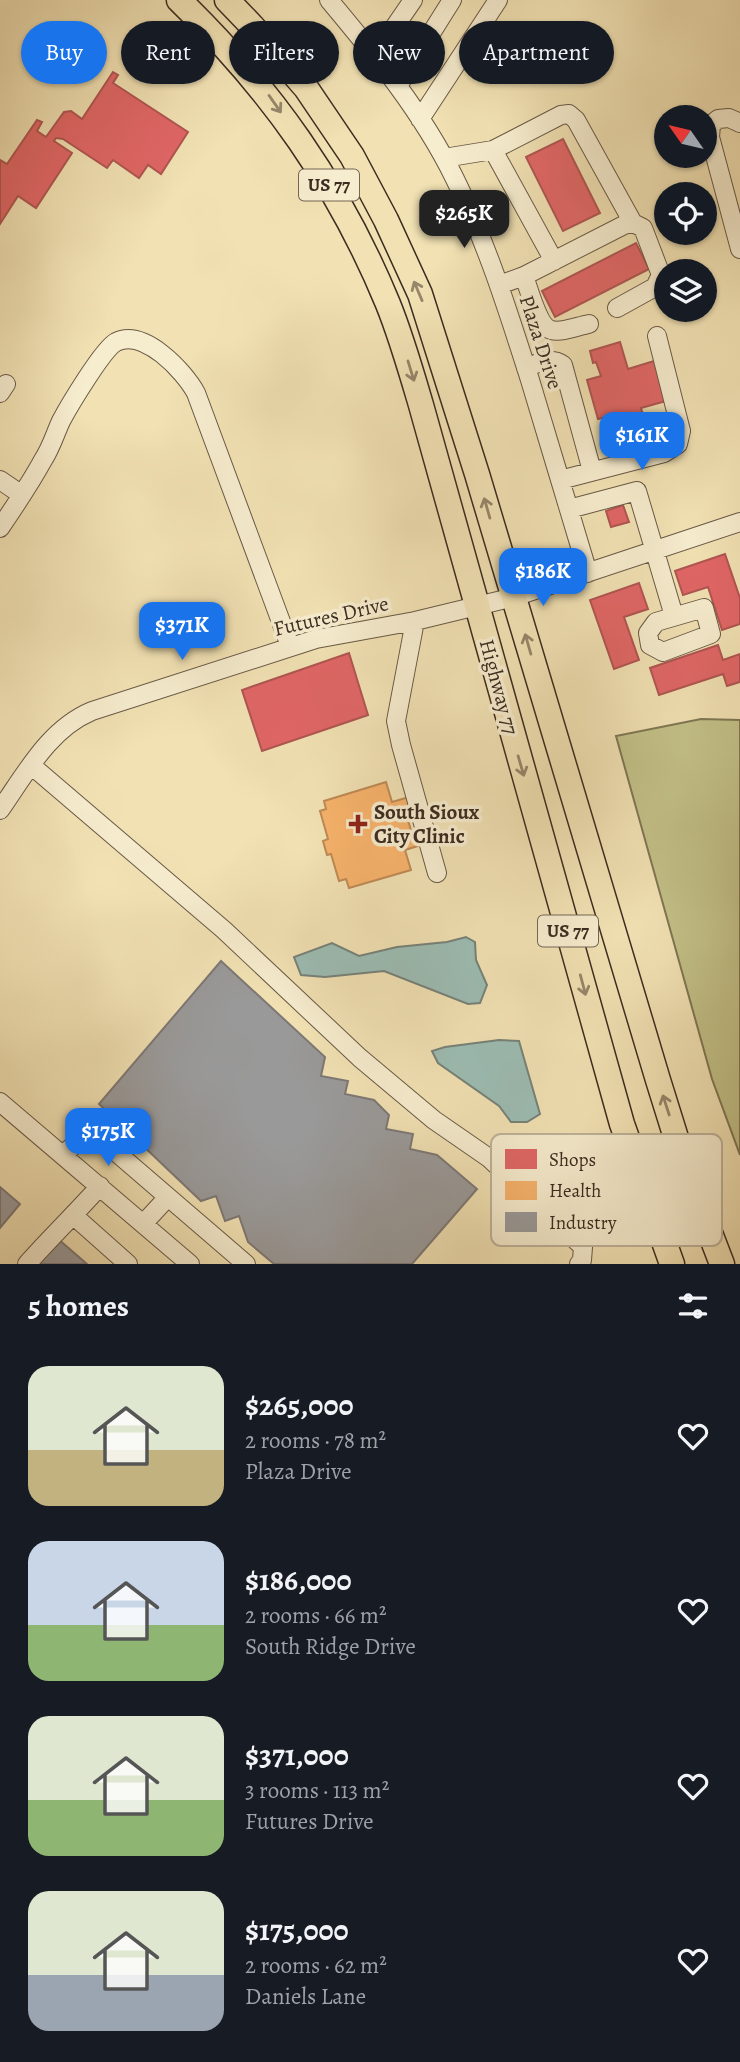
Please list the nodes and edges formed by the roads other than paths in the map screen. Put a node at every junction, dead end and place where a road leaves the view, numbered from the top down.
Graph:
1 (179, 0) edge
2 (227, 0) edge
3 (329, 0) edge
4 (413, 0) edge
5 (452, 0) edge
6 (498, 0) edge
7 (399, 21) edge
8 (353, 30) edge
9 (398, 86) joint
10 (421, 119) junction
11 (740, 123) edge
12 (493, 150) junction
13 (443, 158) junction
14 (633, 223) junction
15 (740, 249) edge
16 (554, 261) junction
17 (524, 276) junction
18 (499, 285) junction
19 (617, 308) dead end
20 (589, 324) dead end
21 (657, 336) dead end
22 (526, 368) junction
23 (592, 471) junction
24 (0, 480) edge
25 (560, 480) junction
26 (22, 495) junction
27 (569, 509) junction
28 (740, 522) edge
29 (0, 528) edge
30 (655, 550) junction
31 (588, 573) junction
32 (514, 597) junction
33 (477, 605) junction
34 (674, 616) dead end
35 (415, 621) junction
36 (290, 646) junction
37 (32, 766) junction
38 (0, 810) edge
39 (437, 873) dead end
40 (0, 1102) edge
41 (626, 1134) edge
42 (675, 1134) edge
43 (63, 1155) junction
44 (491, 1160) edge
45 (100, 1186) junction
46 (168, 1197) junction
47 (74, 1216) junction
48 (143, 1224) junction
49 (582, 1246) edge
50 (666, 1246) edge
51 (715, 1246) edge
52 (27, 1264) edge
53 (128, 1264) edge
54 (190, 1264) edge
55 (246, 1264) edge
56 (579, 1264) edge
57 (672, 1264) edge
58 (722, 1264) edge

1 -> 33 highway, Highway 77 / US 77
32 -> 2 highway, Highway 77 / US 77
3 - 8 street, Plaza Drive
4 - 7 street
5 - 9 street
6 - 10 street
9 - 10 street, Plaza Drive
10 - 13 street, Plaza Drive
11 - 15 street
12 - 13 street
12 - 14 street
12 - 16 street
13 - 18 street, Plaza Drive
14 - 16 street
14 - 19 street
16 - 17 street
17 - 18 street
17 - 20 street
18 - 22 street, Plaza Drive
21 - 23 street
22 - 23 street
22 - 25 street, Plaza Drive
23 - 25 street
24 - 26 street
25 - 27 street, Plaza Drive
26 - 29 street
26 - 36 street
27 - 30 street
27 - 31 street, Plaza Drive
28 - 30 street, Futures Drive
30 - 31 street, Futures Drive
30 - 34 street
31 - 32 street, Futures Drive
32 - 33 street, Futures Drive
42 -> 32 highway, Highway 77 / US 77
33 - 35 street, Futures Drive
33 -> 41 highway, Highway 77 / US 77
35 - 36 street, Futures Drive
35 - 39 street
36 - 37 street, Futures Drive
37 - 38 street, Futures Drive
37 - 44 street
40 - 43 street
43 - 45 street
43 - 46 street
45 - 47 street
45 - 48 street
46 - 48 street
46 - 55 street
47 - 52 street
47 - 53 street
48 - 54 street
49 - 56 street
50 -> 57 highway, Highway 77 / US 77
58 -> 51 highway, Highway 77 / US 77

